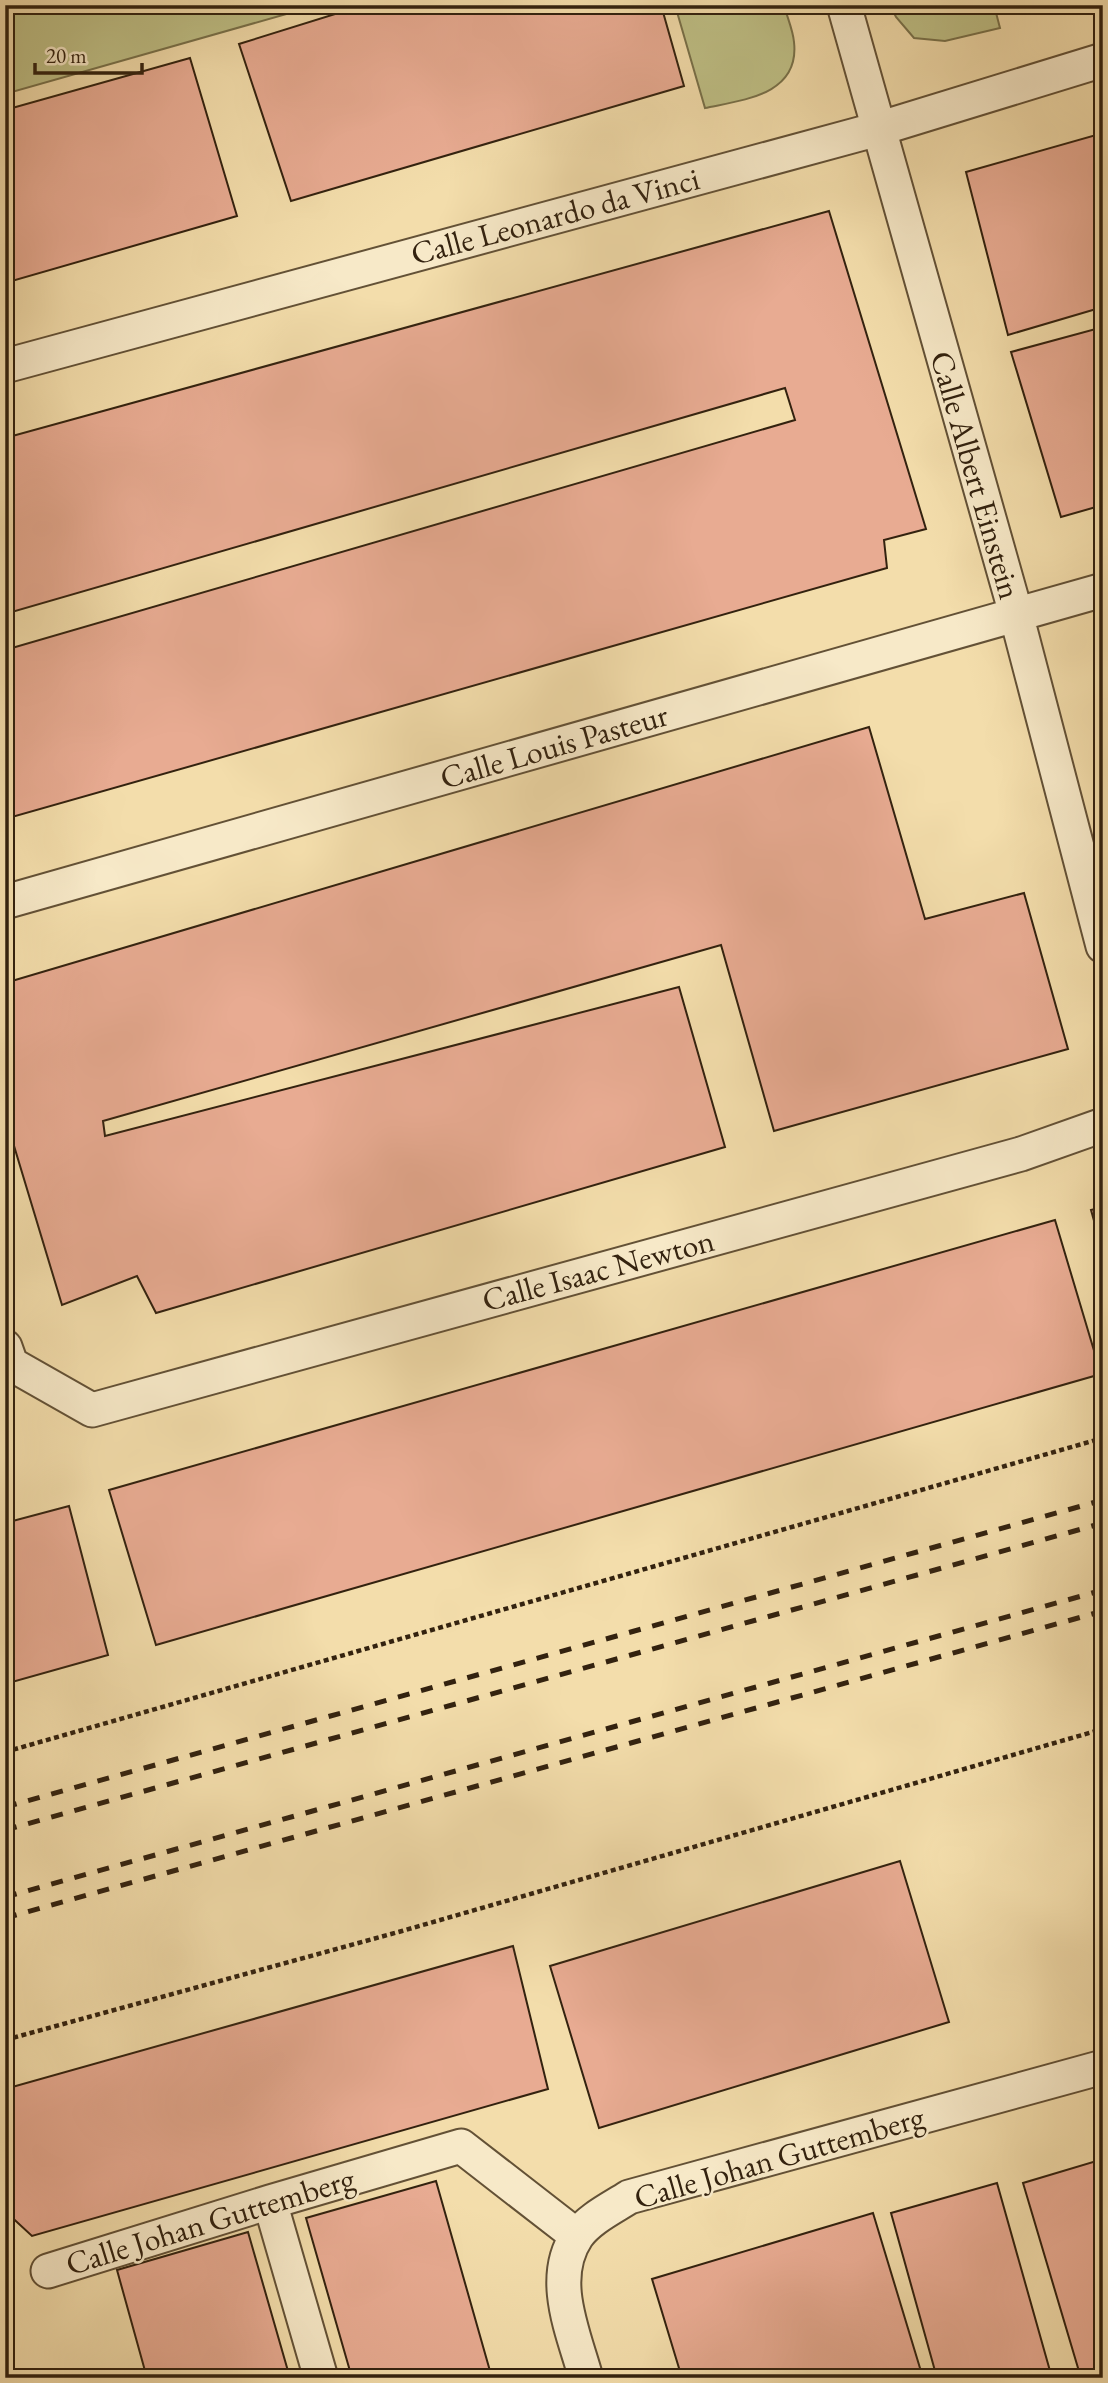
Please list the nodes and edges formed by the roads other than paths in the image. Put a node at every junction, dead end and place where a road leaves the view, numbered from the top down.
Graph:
1 (844, 5) edge
2 (1103, 60) edge
3 (877, 129) junction
4 (5, 366) edge
5 (1103, 590) edge
6 (1016, 614) junction
7 (5, 902) edge
8 (1103, 946) edge
9 (1103, 1125) edge
10 (5, 1347) edge
11 (1103, 2067) edge
12 (270, 2202) junction
13 (577, 2236) junction
14 (48, 2270) dead end
15 (321, 2378) edge
16 (586, 2378) edge

1 - 3 street, Calle Albert Einstein
2 - 3 street, Calle Leonardo da Vinci
3 - 4 street, Calle Leonardo da Vinci
3 - 6 street, Calle Albert Einstein
5 - 6 street, Calle Louis Pasteur
6 - 7 street, Calle Louis Pasteur
6 - 8 street, Calle Albert Einstein
9 - 10 street, Calle Isaac Newton
11 - 13 street, Calle Johan Guttemberg
12 - 13 street, Calle Johan Guttemberg
12 - 14 street, Calle Johan Guttemberg
12 - 15 street
13 - 16 street

